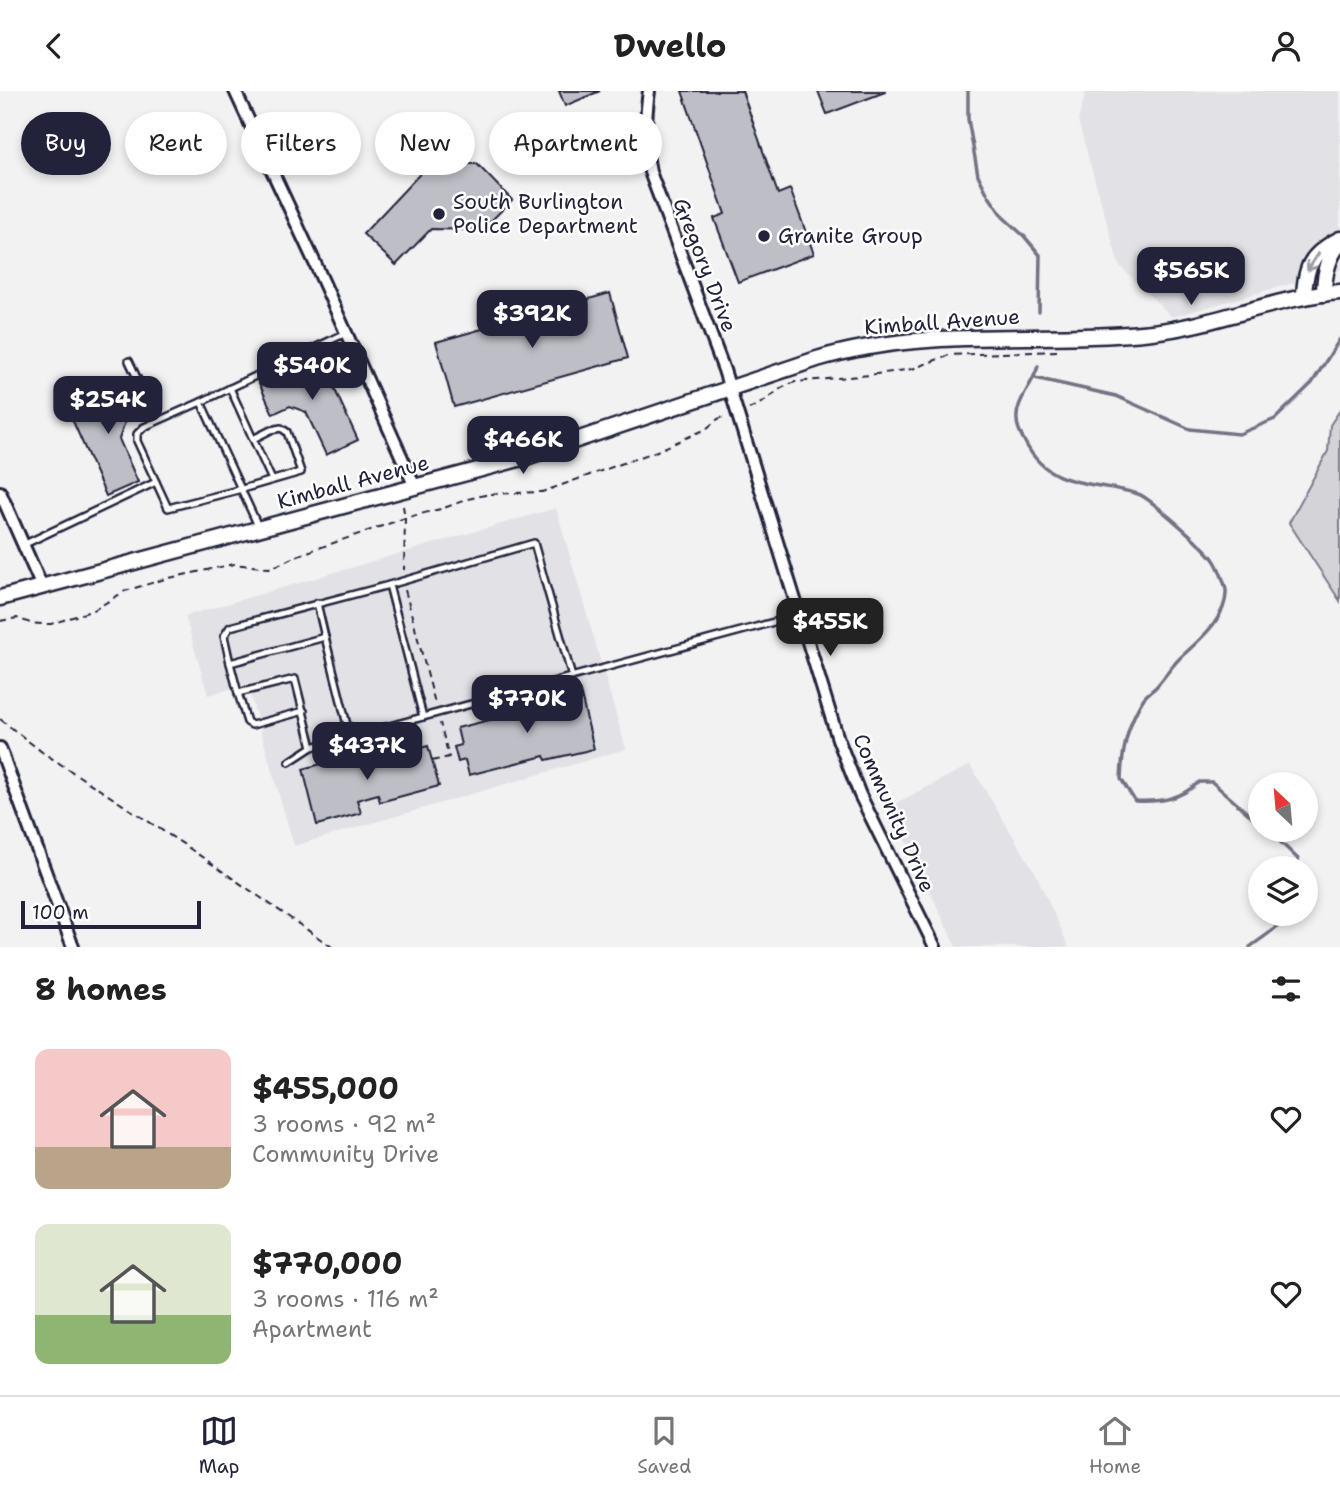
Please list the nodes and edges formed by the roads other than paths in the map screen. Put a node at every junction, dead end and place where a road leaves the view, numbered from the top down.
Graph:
1 (235, 91) edge
2 (649, 91) edge
3 (1340, 241) edge
4 (1340, 292) edge
5 (1324, 294) junction
6 (1304, 297) junction
7 (346, 333) junction
8 (129, 361) dead end
9 (724, 370) joint
10 (230, 388) junction
11 (730, 388) junction
12 (201, 402) junction
13 (157, 421) junction
14 (253, 439) junction
15 (272, 480) junction
16 (156, 482) junction
17 (415, 487) junction
18 (242, 489) junction
19 (0, 492) edge
20 (259, 529) junction
21 (23, 545) junction
22 (388, 585) junction
23 (42, 587) junction
24 (0, 598) edge
25 (317, 603) junction
26 (800, 615) junction
27 (325, 637) junction
28 (230, 663) junction
29 (572, 677) junction
30 (238, 693) junction
31 (303, 711) junction
32 (423, 717) junction
33 (350, 737) junction
34 (312, 747) junction
35 (0, 748) edge
36 (289, 762) dead end
37 (73, 947) edge
38 (935, 947) edge

1 - 7 street
2 - 9 street, Gregory Drive
3 - 5 main road
3 -> 6 main road
4 - 5 main road, Kimball Avenue
5 - 6 main road, Kimball Avenue
6 - 11 main road, Kimball Avenue
7 - 10 lane
7 - 17 street
8 - 13 lane
9 - 11 street, Community Drive
10 - 12 lane
10 - 14 lane
11 - 17 main road, Kimball Avenue
11 - 26 street, Community Drive
12 - 13 lane
12 - 18 lane
13 - 16 lane
14 - 15 lane
14 - 15 lane
15 - 18 lane
16 - 18 lane
16 - 21 lane
17 - 20 main road, Kimball Avenue
18 - 20 lane
19 - 21 street
20 - 23 main road, Kimball Avenue
21 - 23 street
22 - 25 lane
22 - 29 lane
22 - 32 lane
23 - 24 main road, Kimball Avenue
25 - 27 lane
25 - 28 lane
26 - 29 lane
26 - 38 street, Community Drive
27 - 28 lane
27 - 33 lane
28 - 30 lane
29 - 32 lane
30 - 31 lane
30 - 31 lane
31 - 34 lane
32 - 33 lane
33 - 34 lane
34 - 36 lane
35 - 37 street

